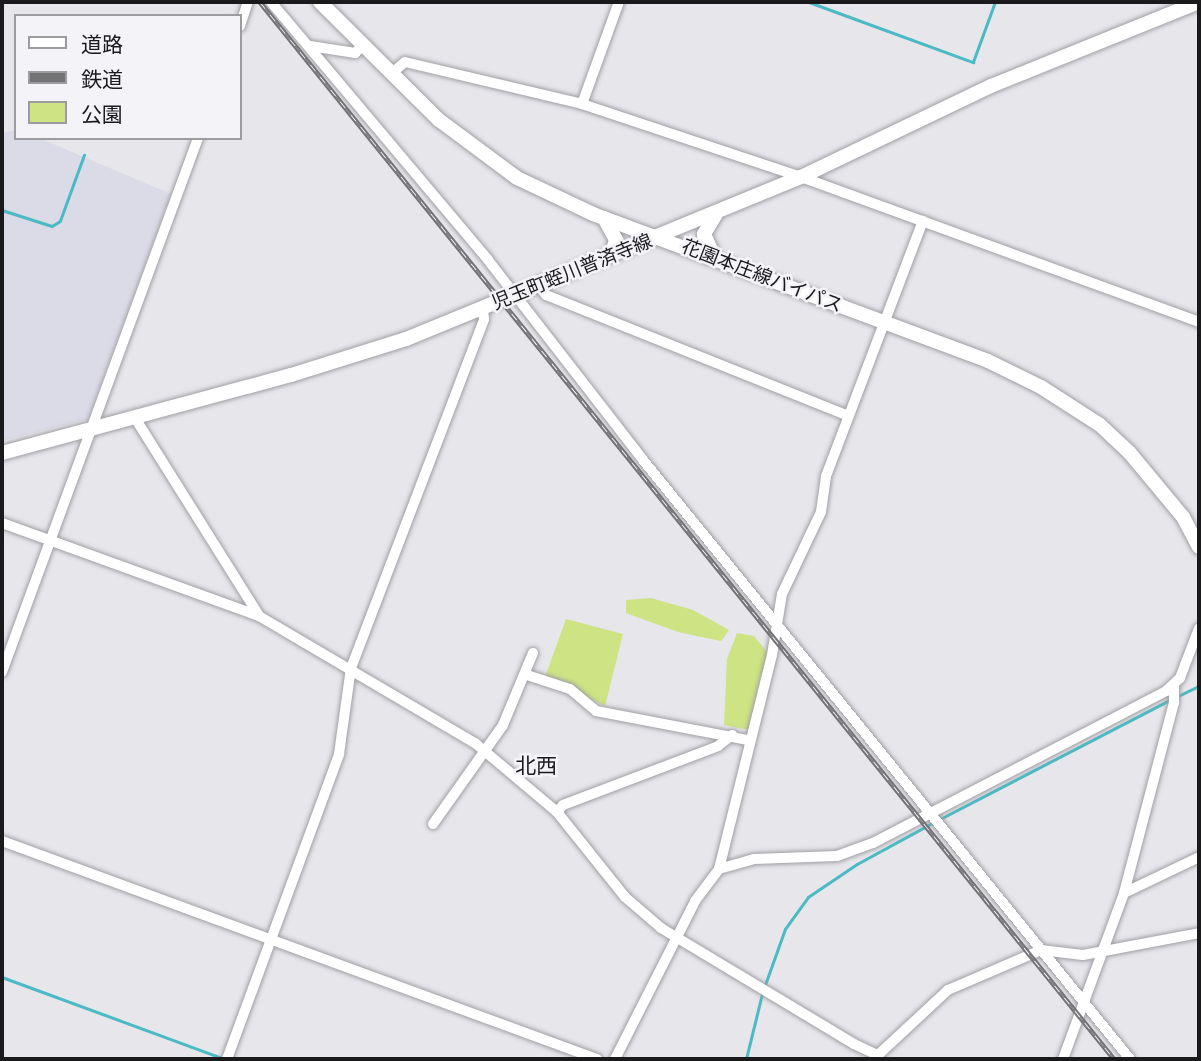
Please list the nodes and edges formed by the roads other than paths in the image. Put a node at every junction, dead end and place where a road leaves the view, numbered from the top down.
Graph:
1 (248, 2) edge
2 (271, 2) edge
3 (320, 2) edge
4 (619, 2) edge
5 (1199, 2) edge
6 (242, 20) edge
7 (310, 46) junction
8 (362, 46) junction
9 (391, 74) junction
10 (582, 104) junction
11 (197, 140) edge
12 (801, 177) junction
13 (718, 211) junction
14 (604, 218) junction
15 (923, 221) junction
16 (658, 237) junction
17 (612, 254) junction
18 (715, 258) junction
19 (539, 285) junction
20 (512, 295) junction
21 (482, 309) junction
22 (884, 322) junction
23 (1199, 322) edge
24 (849, 416) junction
25 (135, 418) junction
26 (92, 430) junction
27 (2, 453) edge
28 (2, 523) edge
29 (49, 541) junction
30 (1199, 547) edge
31 (259, 616) junction
32 (775, 620) junction
33 (1199, 628) edge
34 (533, 653) dead end
35 (351, 668) junction
36 (2, 671) edge
37 (527, 675) junction
38 (1174, 685) junction
39 (732, 735) junction
40 (748, 740) junction
41 (486, 751) junction
42 (557, 812) junction
43 (931, 814) junction
44 (433, 824) dead end
45 (2, 841) edge
46 (1199, 857) edge
47 (719, 869) junction
48 (1124, 893) junction
49 (1199, 933) edge
50 (273, 939) junction
51 (675, 939) junction
52 (1041, 950) junction
53 (1104, 951) junction
54 (1086, 1004) junction
55 (877, 1057) edge
56 (227, 1059) edge
57 (597, 1059) edge
58 (615, 1059) edge
59 (1063, 1059) edge
60 (1130, 1059) edge

1 - 6 street
2 - 7 street
3 - 8 main road, 花園本庄線バイパス
4 - 10 street
5 - 12 main road, 児玉町蛭川普済寺線
7 - 8 street
7 - 20 street
8 - 9 main road, 花園本庄線バイパス
9 - 10 street
9 - 14 main road, 花園本庄線バイパス
10 - 12 street
11 - 26 street
12 - 13 main road, 児玉町蛭川普済寺線
12 - 15 street
13 - 16 main road, 児玉町蛭川普済寺線
13 - 18 main road
14 - 16 main road, 花園本庄線バイパス
14 - 17 main road
15 - 22 street
15 - 23 street
16 - 17 main road, 児玉町蛭川普済寺線
16 - 18 main road, 花園本庄線バイパス
17 - 19 main road, 児玉町蛭川普済寺線
18 - 22 main road, 花園本庄線バイパス
19 - 20 main road, 児玉町蛭川普済寺線
19 - 24 street
20 - 21 main road, 児玉町蛭川普済寺線
20 - 32 street
21 - 25 main road, 児玉町蛭川普済寺線
21 - 35 street
22 - 24 street
22 - 30 main road, 花園本庄線バイパス
24 - 32 street
25 - 26 main road, 児玉町蛭川普済寺線
25 - 31 street
26 - 27 main road, 児玉町蛭川普済寺線
26 - 29 street
28 - 29 street
29 - 31 street
29 - 36 street
31 - 35 street
32 - 40 street
32 - 43 street
33 - 38 street
34 - 37 street
35 - 41 street
35 - 50 street
37 - 39 street
37 - 41 street
38 - 43 street
38 - 48 street
39 - 40 street
39 - 42 street
40 - 47 street
41 - 42 street
41 - 44 street
42 - 51 street
43 - 47 street
43 - 52 street
45 - 50 street
46 - 48 street
47 - 51 street
48 - 53 street
49 - 53 street
50 - 56 street
50 - 57 street
51 - 55 street
51 - 58 street
52 - 53 street
52 - 54 street
52 - 55 street
53 - 54 street
54 - 59 street
54 - 60 street

